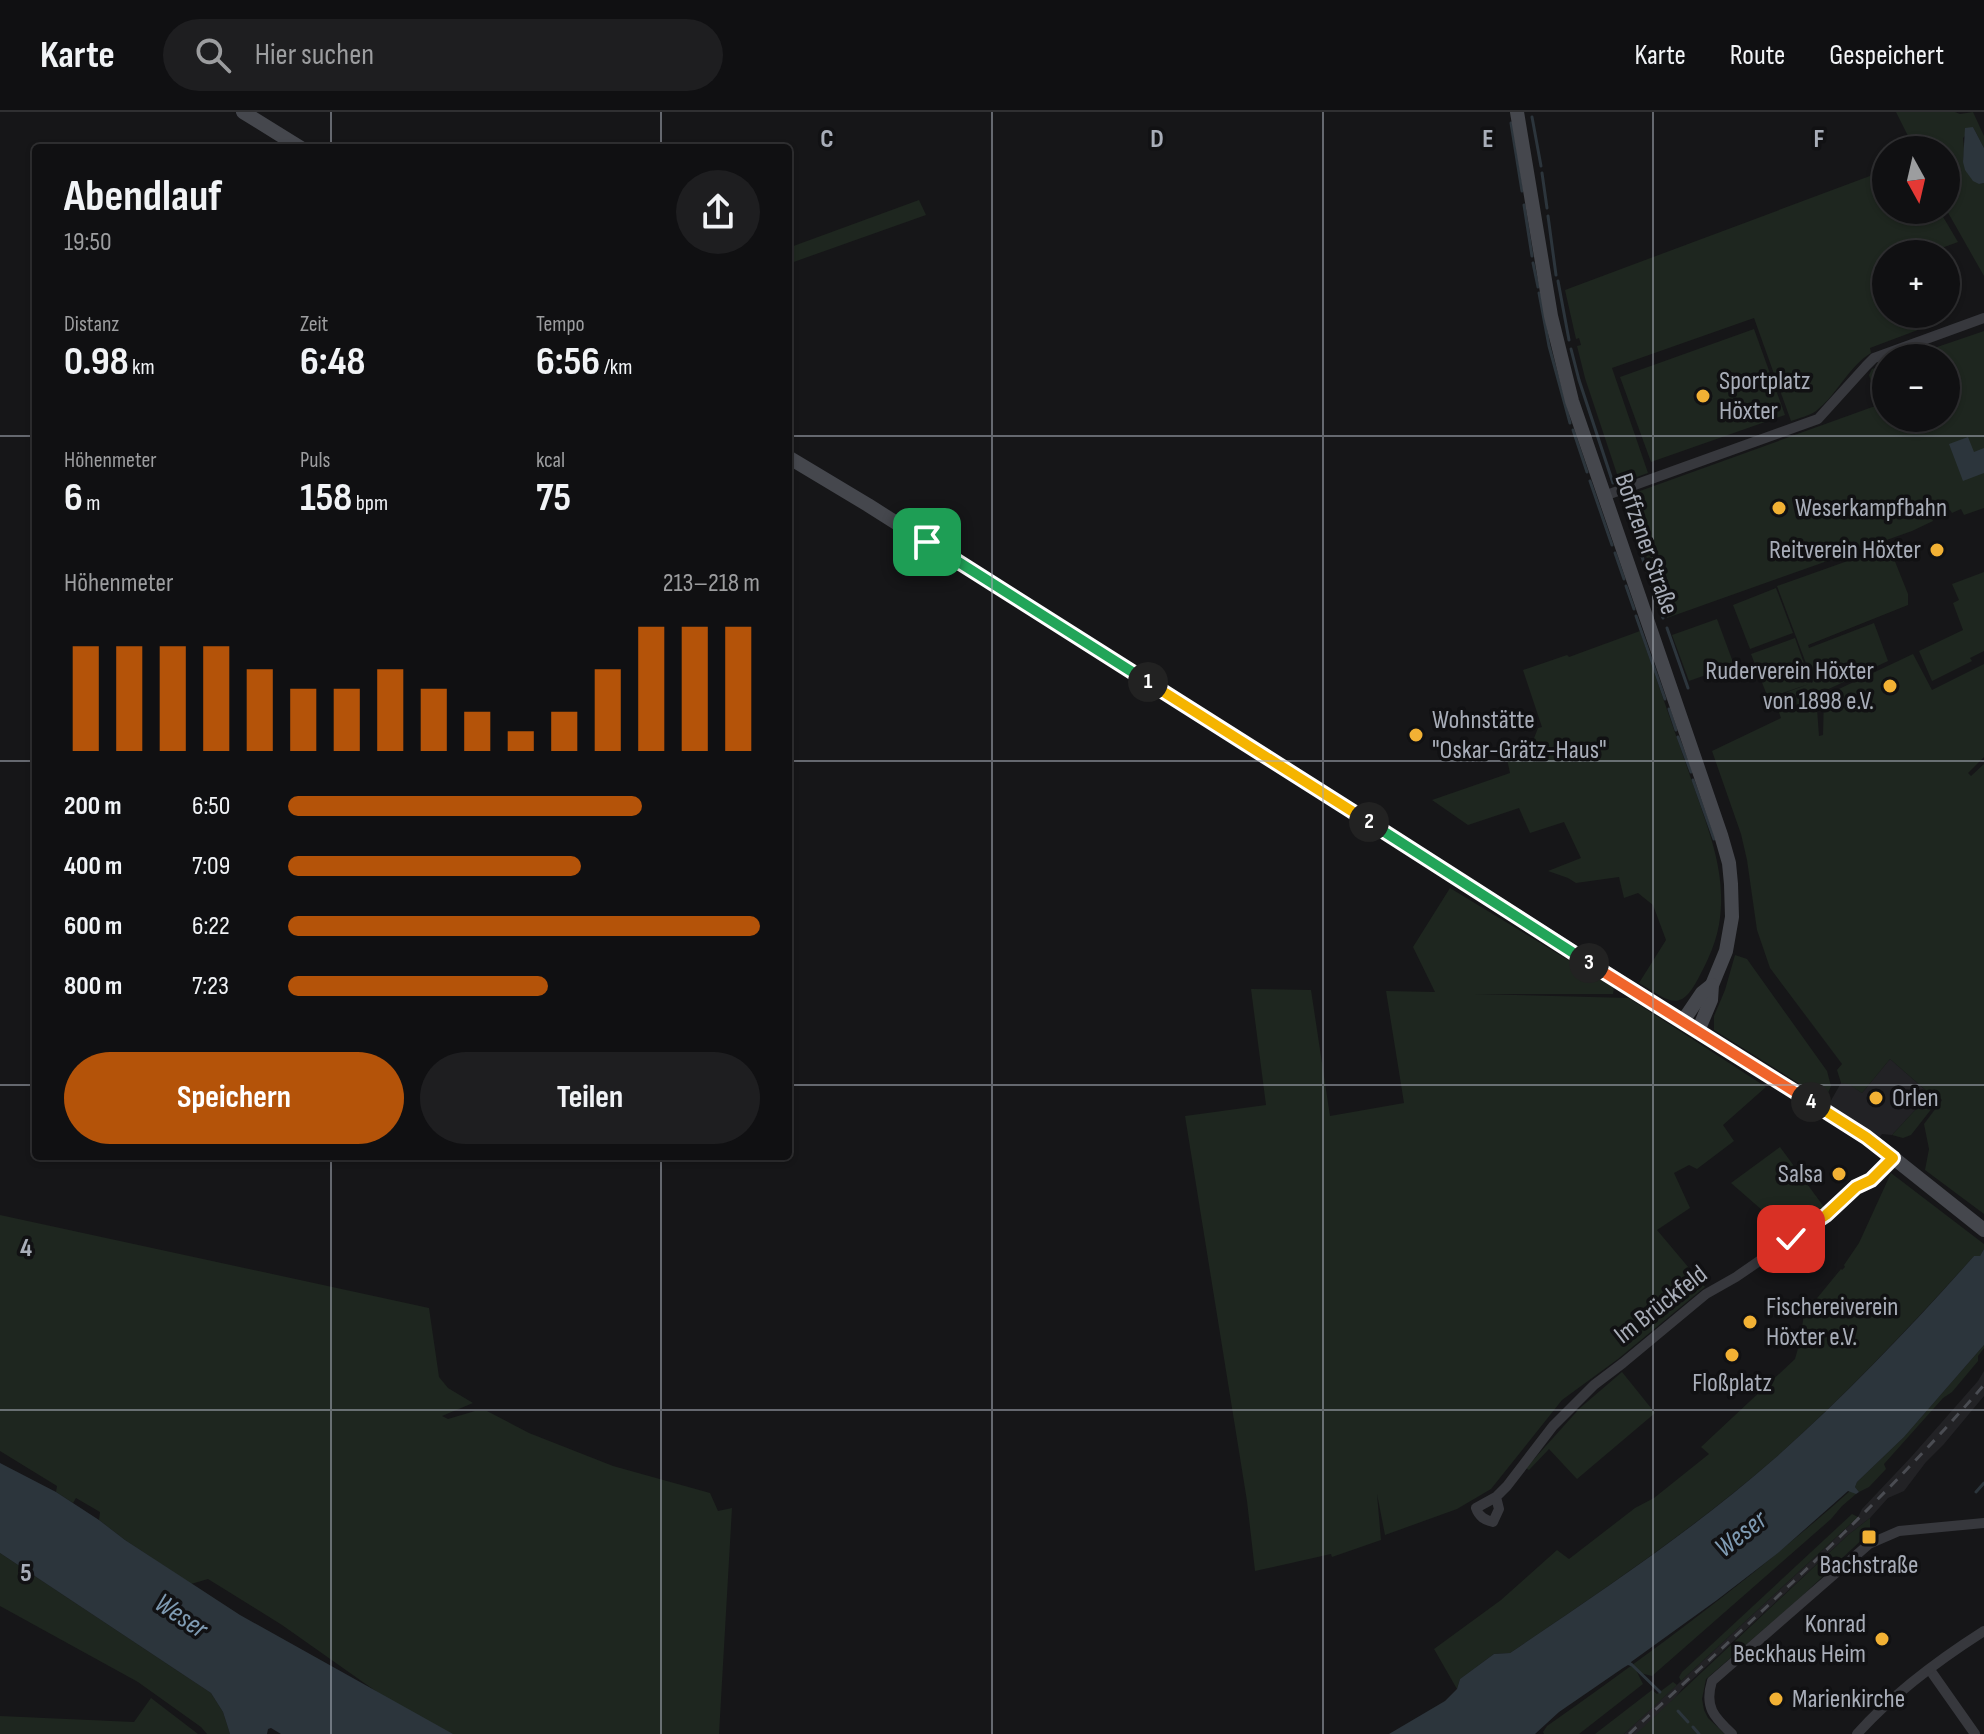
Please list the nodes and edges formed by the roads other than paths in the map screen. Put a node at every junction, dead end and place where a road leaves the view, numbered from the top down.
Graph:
1 (243, 112) edge
2 (1517, 112) edge
3 (295, 144) edge
4 (1984, 318) edge
5 (792, 459) edge
6 (1604, 496) junction
7 (1712, 985) junction
8 (1683, 1021) junction
9 (1698, 1031) junction
10 (1893, 1158) junction
11 (1984, 1230) edge
12 (1496, 1497) junction
13 (1983, 1525) edge
14 (1984, 1631) edge
15 (1930, 1670) junction
16 (1732, 1734) edge
17 (1857, 1734) edge
18 (1975, 1734) edge

1 - 3 main road
2 - 6 main road, Boffzener Straße
4 - 6 street
5 - 8 main road
6 - 7 main road, Boffzener Straße
7 - 8 main road, Boffzener Straße
7 - 9 main road, Boffzener Straße
8 - 9 main road
9 - 10 main road
10 - 11 main road
10 - 12 street, Im Brückfeld
12 - 12 street, Im Brückfeld
13 - 16 street
14 - 15 street
15 - 17 street
15 - 18 street

